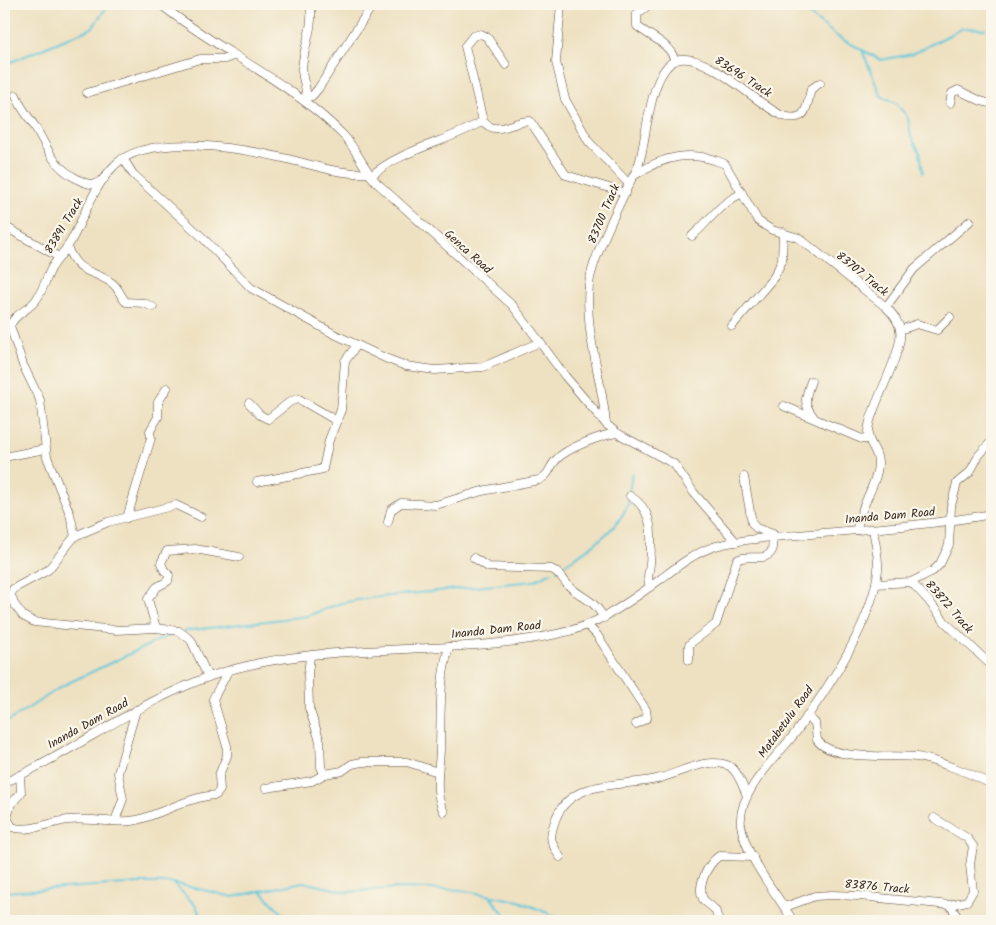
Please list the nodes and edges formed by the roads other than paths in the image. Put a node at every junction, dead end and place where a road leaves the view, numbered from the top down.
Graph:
1 (160, 4) edge
2 (310, 4) edge
3 (373, 4) edge
4 (561, 4) edge
5 (646, 7) dead end
6 (235, 55) junction
7 (674, 61) junction
8 (506, 65) dead end
9 (820, 83) dead end
10 (88, 93) dead end
11 (16, 95) dead end
12 (306, 100) junction
13 (950, 103) dead end
14 (992, 104) edge
15 (483, 121) junction
16 (123, 158) junction
17 (369, 175) junction
18 (635, 175) junction
19 (106, 177) junction
20 (629, 184) junction
21 (626, 193) junction
22 (742, 193) junction
23 (970, 221) dead end
24 (4, 226) edge
25 (783, 232) junction
26 (692, 236) dead end
27 (67, 246) junction
28 (59, 257) junction
29 (154, 307) dead end
30 (886, 307) junction
31 (950, 317) dead end
32 (732, 326) dead end
33 (900, 330) junction
34 (540, 342) junction
35 (357, 345) junction
36 (811, 381) dead end
37 (167, 388) dead end
38 (249, 403) dead end
39 (784, 406) dead end
40 (815, 417) junction
41 (337, 421) junction
42 (606, 424) junction
43 (617, 433) junction
44 (868, 438) junction
45 (992, 441) edge
46 (45, 450) junction
47 (4, 456) edge
48 (744, 477) dead end
49 (257, 482) dead end
50 (630, 496) dead end
51 (992, 514) edge
52 (201, 517) dead end
53 (126, 518) junction
54 (952, 521) junction
55 (388, 522) dead end
56 (874, 529) junction
57 (857, 530) junction
58 (75, 536) junction
59 (774, 538) junction
60 (736, 542) junction
61 (239, 557) dead end
62 (474, 558) dead end
63 (911, 582) junction
64 (876, 584) junction
65 (650, 587) junction
66 (8, 593) edge
67 (604, 618) junction
68 (588, 625) junction
69 (156, 628) junction
70 (449, 647) junction
71 (310, 656) junction
72 (689, 660) dead end
73 (992, 666) edge
74 (228, 671) junction
75 (208, 677) junction
76 (136, 710) junction
77 (807, 716) junction
78 (636, 724) dead end
79 (438, 772) junction
80 (324, 774) junction
81 (20, 775) junction
82 (4, 783) edge
83 (992, 785) edge
84 (266, 788) dead end
85 (747, 796) junction
86 (444, 812) dead end
87 (934, 818) dead end
88 (115, 821) junction
89 (753, 856) junction
90 (560, 857) dead end
91 (950, 905) junction
92 (785, 907) junction
93 (719, 921) edge
94 (793, 921) edge
95 (960, 921) edge

1 - 6 street, Genca Road
2 - 12 street
3 - 12 street
4 - 20 street, 83700 Track
5 - 7 street
6 - 10 street
6 - 12 street, Genca Road
7 - 9 street, 83696 Track
7 - 18 street
8 - 15 street
11 - 19 street
12 - 17 street, Genca Road
13 - 14 street
15 - 17 street
15 - 21 street
16 - 17 street, 83891 Track
16 - 19 street, 83891 Track
16 - 35 street
17 - 34 street, Genca Road
18 - 20 street
18 - 22 street, 83707 Track
19 - 27 street, 83891 Track
20 - 21 street, 83700 Track
21 - 42 street, 83700 Track
22 - 25 street, 83707 Track
22 - 26 street
23 - 30 street
24 - 28 street
25 - 30 street, 83707 Track
25 - 32 street
27 - 28 street, 83891 Track
27 - 29 street
28 - 46 street, 83891 Track
30 - 33 street, 83707 Track
31 - 33 street
33 - 44 street
34 - 35 street
34 - 42 street, Genca Road
35 - 41 street
36 - 40 street
37 - 53 street
38 - 41 street
39 - 40 street
40 - 44 street
41 - 49 street
42 - 43 street, Genca Road
43 - 55 street
43 - 60 street, Genca Road
44 - 57 street
45 - 54 street
46 - 47 street
46 - 58 street, 83891 Track
48 - 59 street
50 - 65 street
51 - 54 street, Inanda Dam Road
52 - 53 street
53 - 58 street
54 - 56 street, Inanda Dam Road
54 - 63 street
56 - 57 street, Inanda Dam Road
56 - 64 street, Matabetulu Road
57 - 59 street, Inanda Dam Road
58 - 66 street
59 - 60 street, Inanda Dam Road
59 - 72 street
60 - 65 street, Inanda Dam Road
61 - 69 street
62 - 67 street
63 - 64 street
63 - 73 street, 83872 Track
64 - 77 street, Matabetulu Road
65 - 67 street, Inanda Dam Road
66 - 69 street
67 - 68 street, Inanda Dam Road
68 - 70 street, Inanda Dam Road
68 - 78 street
69 - 75 street
70 - 71 street, Inanda Dam Road
70 - 79 street
71 - 74 street, Inanda Dam Road
71 - 80 street
74 - 75 street, Inanda Dam Road
74 - 88 street
75 - 76 street, Inanda Dam Road
76 - 81 street, Inanda Dam Road
76 - 88 street
77 - 83 street
77 - 85 street, Matabetulu Road
79 - 80 street
79 - 86 street
80 - 84 street
81 - 82 street, Inanda Dam Road
81 - 88 street
85 - 89 street, Matabetulu Road
85 - 90 street
87 - 91 street
89 - 92 street, Matabetulu Road
89 - 93 street
91 - 92 street, 83876 Track
91 - 95 street
92 - 94 street, Matabetulu Road

